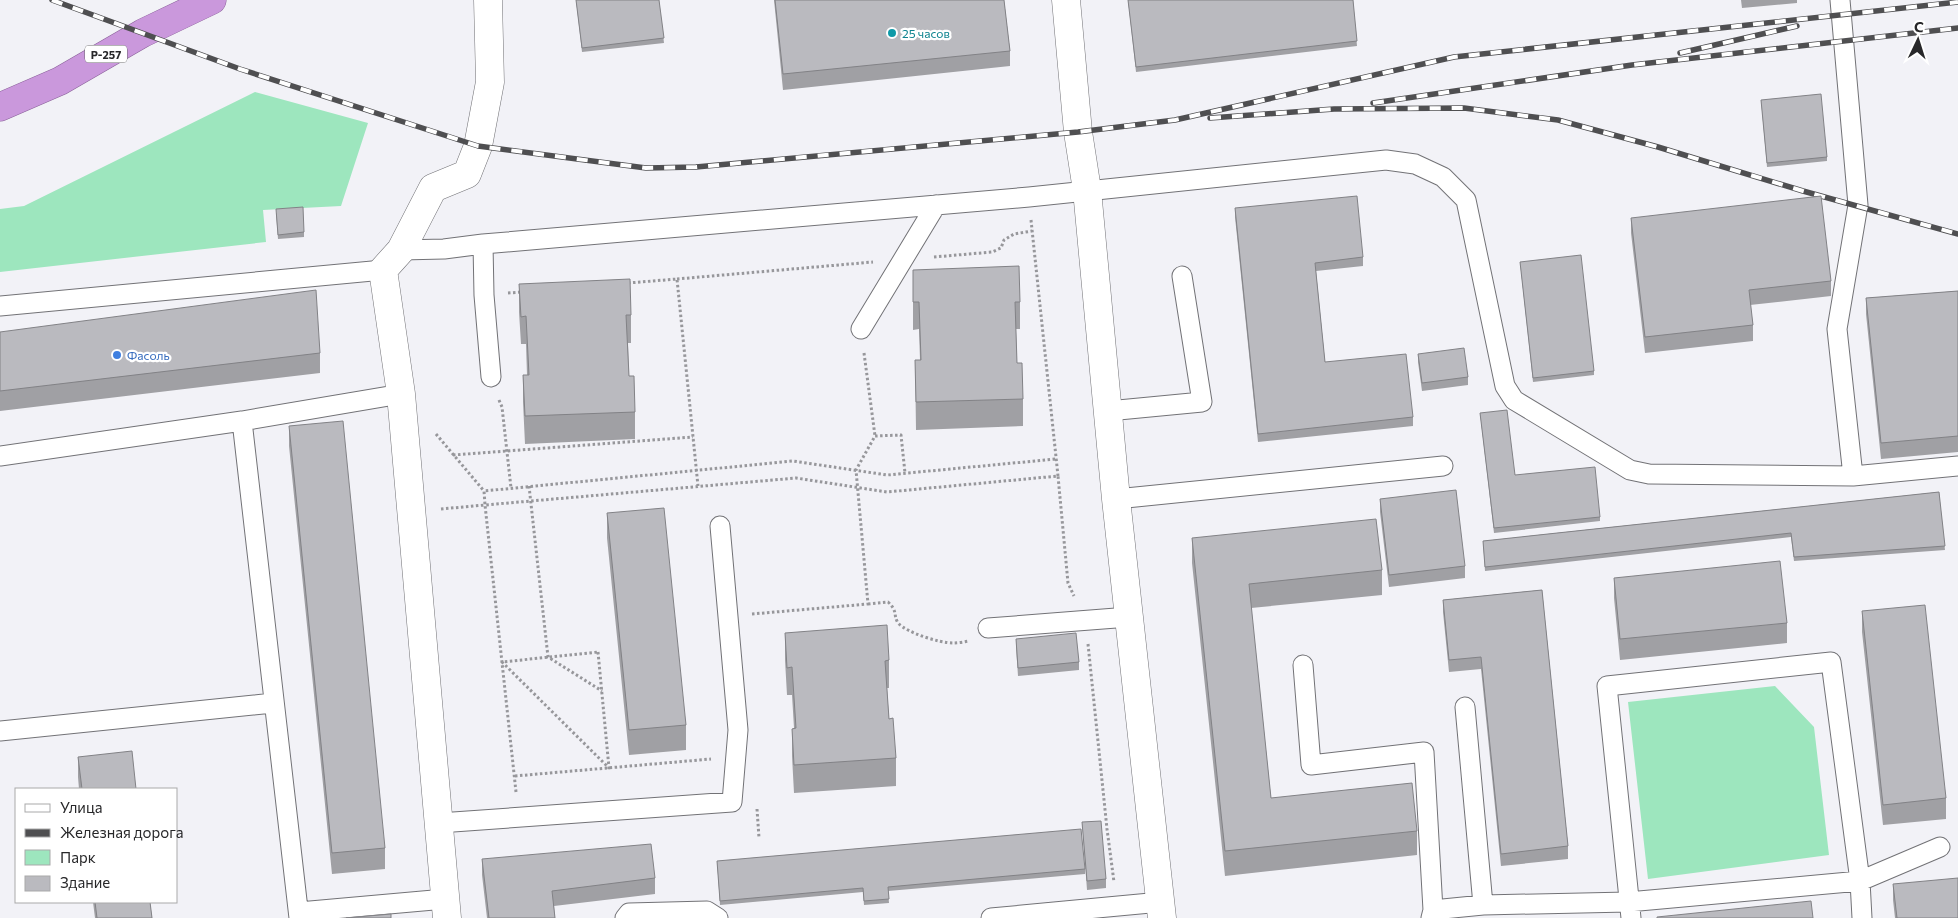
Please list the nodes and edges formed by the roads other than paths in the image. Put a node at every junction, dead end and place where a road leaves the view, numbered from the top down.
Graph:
1 (212, 0) edge
2 (488, 0) edge
3 (1066, 0) edge
4 (1840, 0) edge
5 (0, 107) edge
6 (1087, 190) junction
7 (936, 205) junction
8 (483, 244) junction
9 (402, 250) junction
10 (383, 270) junction
11 (1182, 276) dead end
12 (0, 306) edge
13 (861, 329) road end
14 (490, 377) road end
15 (402, 394) junction
16 (1108, 411) junction
17 (242, 421) junction
18 (0, 456) edge
19 (1442, 466) dead end
20 (1958, 466) edge
21 (1852, 476) junction
22 (1116, 500) junction
23 (720, 526) dead end
24 (1129, 617) junction
25 (988, 628) road end
26 (1303, 665) dead end
27 (273, 703) junction
28 (1465, 707) dead end
29 (0, 731) edge
30 (439, 823) junction
31 (1940, 847) dead end
32 (1860, 881) junction
33 (1483, 905) junction
34 (446, 908) edge
35 (1162, 910) edge
36 (1630, 910) edge
37 (1432, 914) edge
38 (299, 915) edge
39 (625, 918) edge
40 (718, 918) edge
41 (991, 918) edge
42 (1862, 918) edge

1 - 5 highway, Р-257
2 - 9 street
3 - 6 street
4 - 21 lane
6 - 7 lane
6 - 16 street
6 - 21 lane
7 - 8 lane
7 - 13 lane
8 - 9 lane
8 - 14 lane
9 - 10 street
10 - 12 lane
10 - 15 street
11 - 16 lane
15 - 17 lane
15 - 30 street
16 - 22 street
17 - 18 lane
17 - 27 lane
19 - 22 lane
20 - 21 lane
22 - 24 street
23 - 30 lane
24 - 25 lane
24 - 35 street
26 - 37 lane
27 - 29 lane
27 - 38 lane
28 - 33 lane
30 - 34 street
31 - 32 lane
32 - 36 lane
32 - 36 lane
32 - 42 lane
33 - 36 lane
33 - 37 lane
34 - 38 lane
35 - 41 lane
39 - 40 lane

